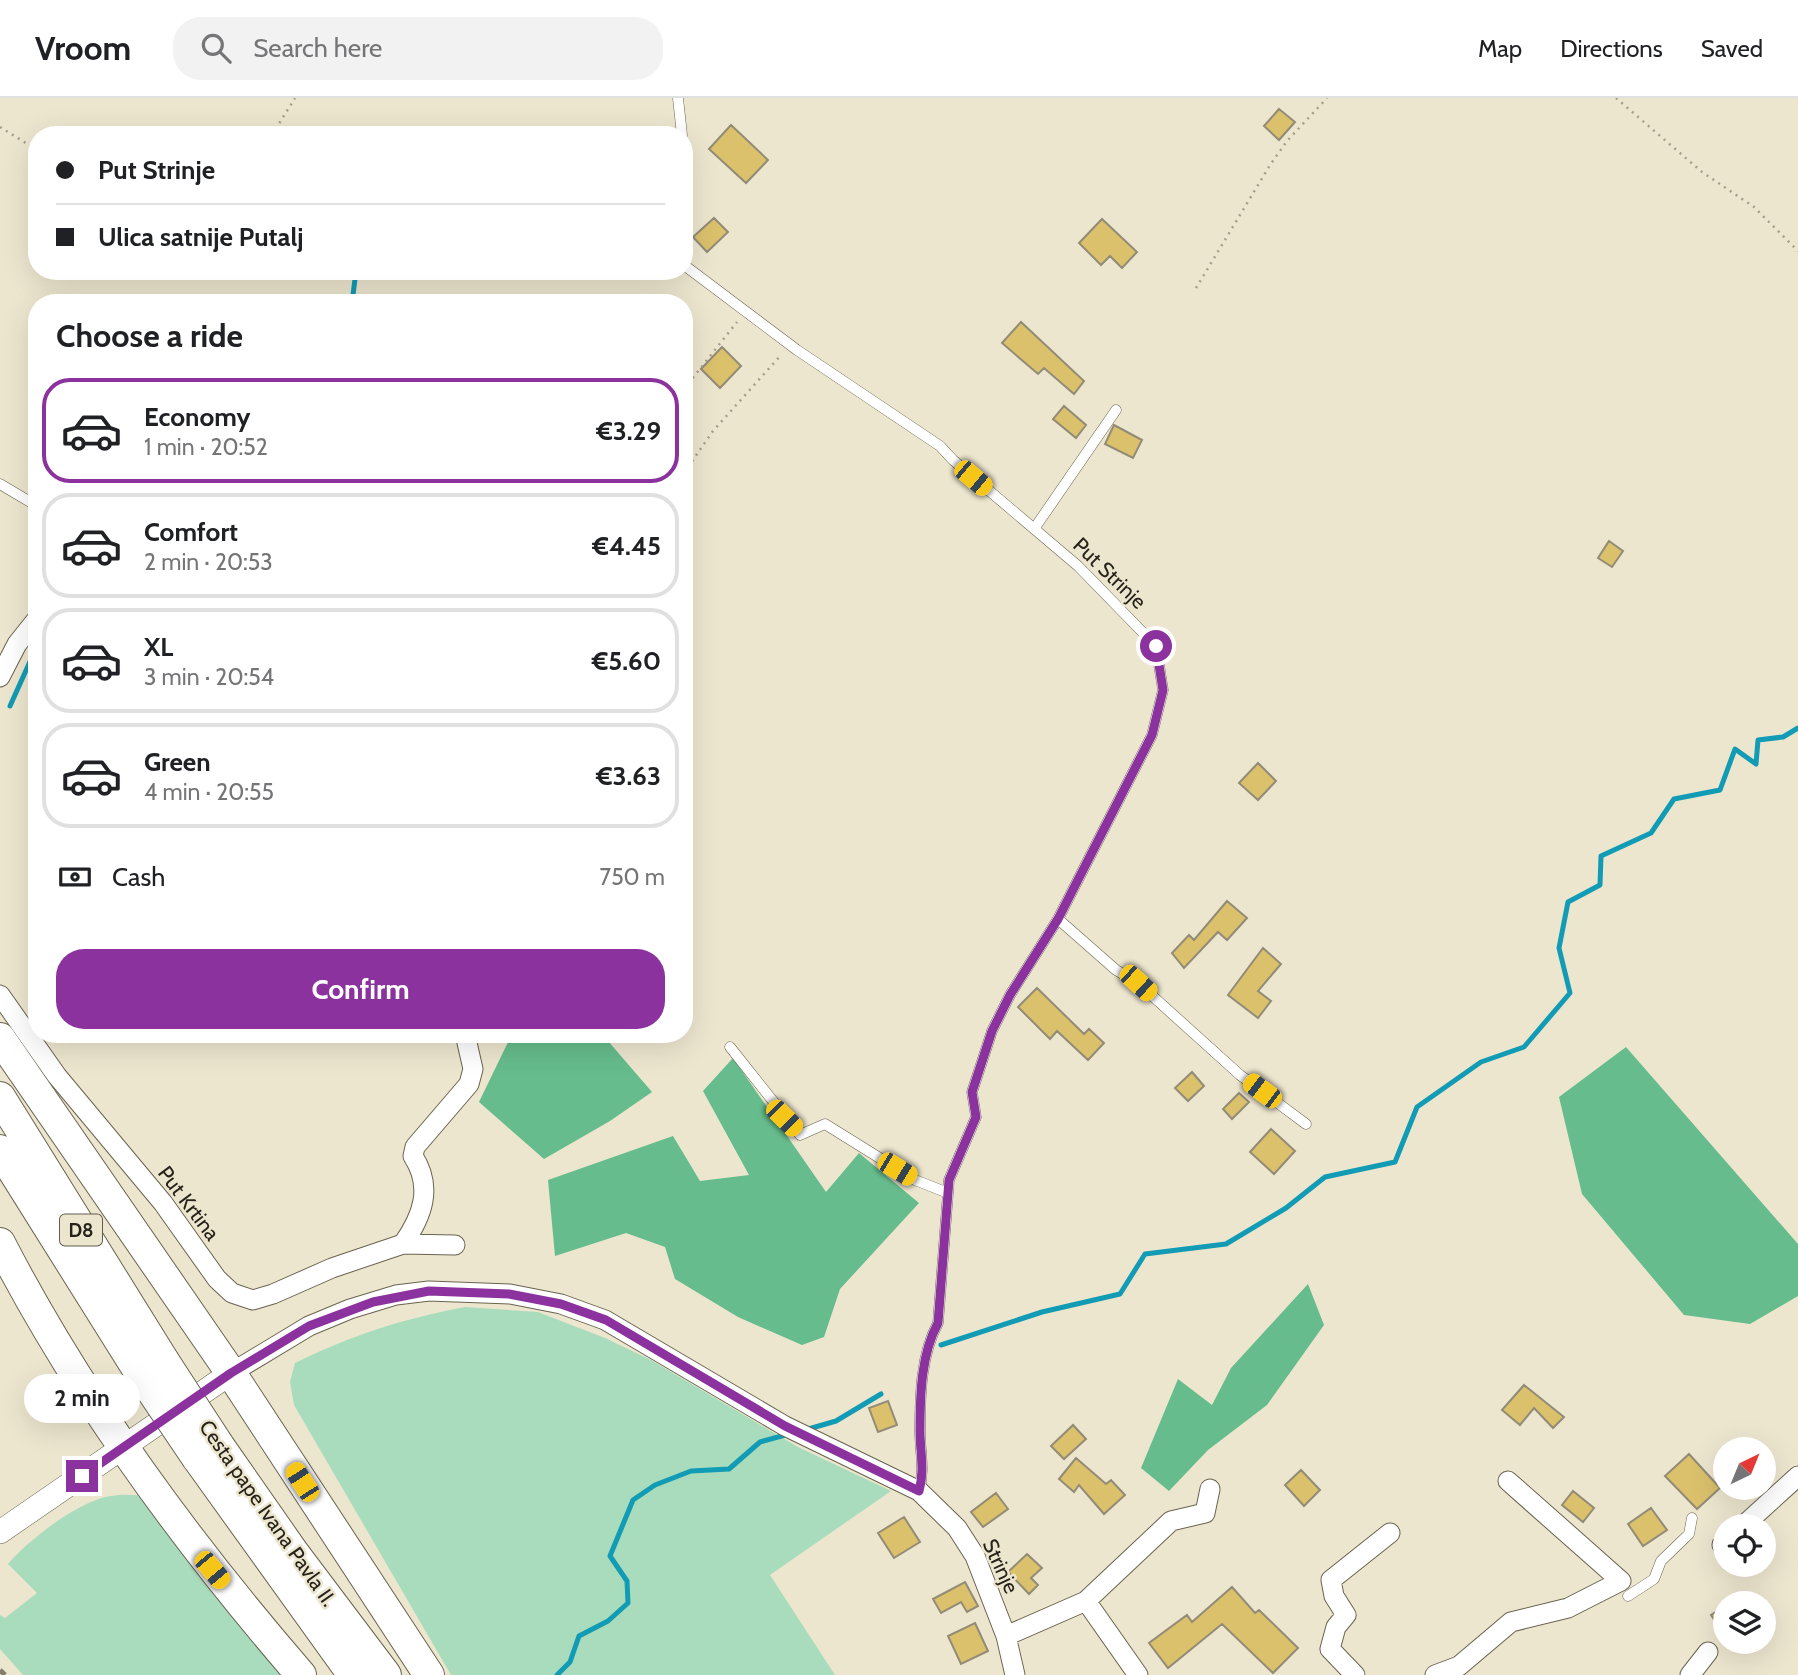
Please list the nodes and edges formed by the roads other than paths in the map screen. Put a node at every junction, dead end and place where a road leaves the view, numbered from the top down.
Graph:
1 (678, 98) edge
2 (681, 126) edge
3 (693, 272) edge
4 (1115, 410) dead end
5 (0, 484) edge
6 (28, 501) edge
7 (1034, 529) junction
8 (28, 631) edge
9 (0, 677) edge
10 (1058, 919) junction
11 (0, 995) edge
12 (28, 1035) edge
13 (0, 1038) edge
14 (34, 1043) edge
15 (468, 1043) edge
16 (730, 1047) dead end
17 (0, 1097) edge
18 (1306, 1124) dead end
19 (0, 1150) edge
20 (948, 1194) junction
21 (0, 1243) edge
22 (403, 1244) junction
23 (455, 1245) dead end
24 (153, 1368) junction
25 (231, 1373) junction
26 (122, 1448) junction
27 (208, 1451) junction
28 (1798, 1476) edge
29 (1508, 1481) dead end
30 (1210, 1489) dead end
31 (919, 1491) junction
32 (1756, 1514) edge
33 (1692, 1518) dead end
34 (0, 1532) edge
35 (1391, 1533) dead end
36 (1625, 1588) junction
37 (1086, 1601) junction
38 (1006, 1636) junction
39 (1708, 1652) dead end
40 (301, 1675) edge
41 (353, 1675) edge
42 (386, 1675) edge
43 (429, 1675) edge
44 (1015, 1675) edge
45 (1138, 1675) edge
46 (1355, 1675) edge
47 (1435, 1675) edge
48 (1690, 1675) edge

1 - 2 lane
3 - 7 lane, Put Strinje
4 - 7 lane
5 - 6 lane
7 - 10 lane, Put Strinje
8 - 9 street
10 - 18 lane
10 - 20 lane, Put Strinje
11 - 12 street, Put Krtina
13 - 25 main road
14 - 22 street, Put Krtina
15 - 22 street
16 - 20 lane
17 - 24 main road, Cesta pape Ivana Pavla II. / D8
19 - 24 main road, Cesta pape Ivana Pavla II. / D8
20 - 31 lane, Put Strinje
21 - 26 main road
22 - 23 street, Put Krtina
24 - 27 main road, Cesta pape Ivana Pavla II. / D8, bridge
25 - 26 street
25 - 31 street, Strinje
25 - 43 main road
26 - 34 street
26 - 40 main road
27 - 41 main road, Cesta pape Ivana Pavla II. / D8
27 - 42 main road, Cesta pape Ivana Pavla II. / D8
28 - 32 street
29 - 36 street
30 - 37 street
31 - 38 street, Strinje
33 - 36 lane
35 - 46 street
36 - 47 street
37 - 38 street
37 - 45 street
38 - 44 street, Strinje
39 - 48 street

